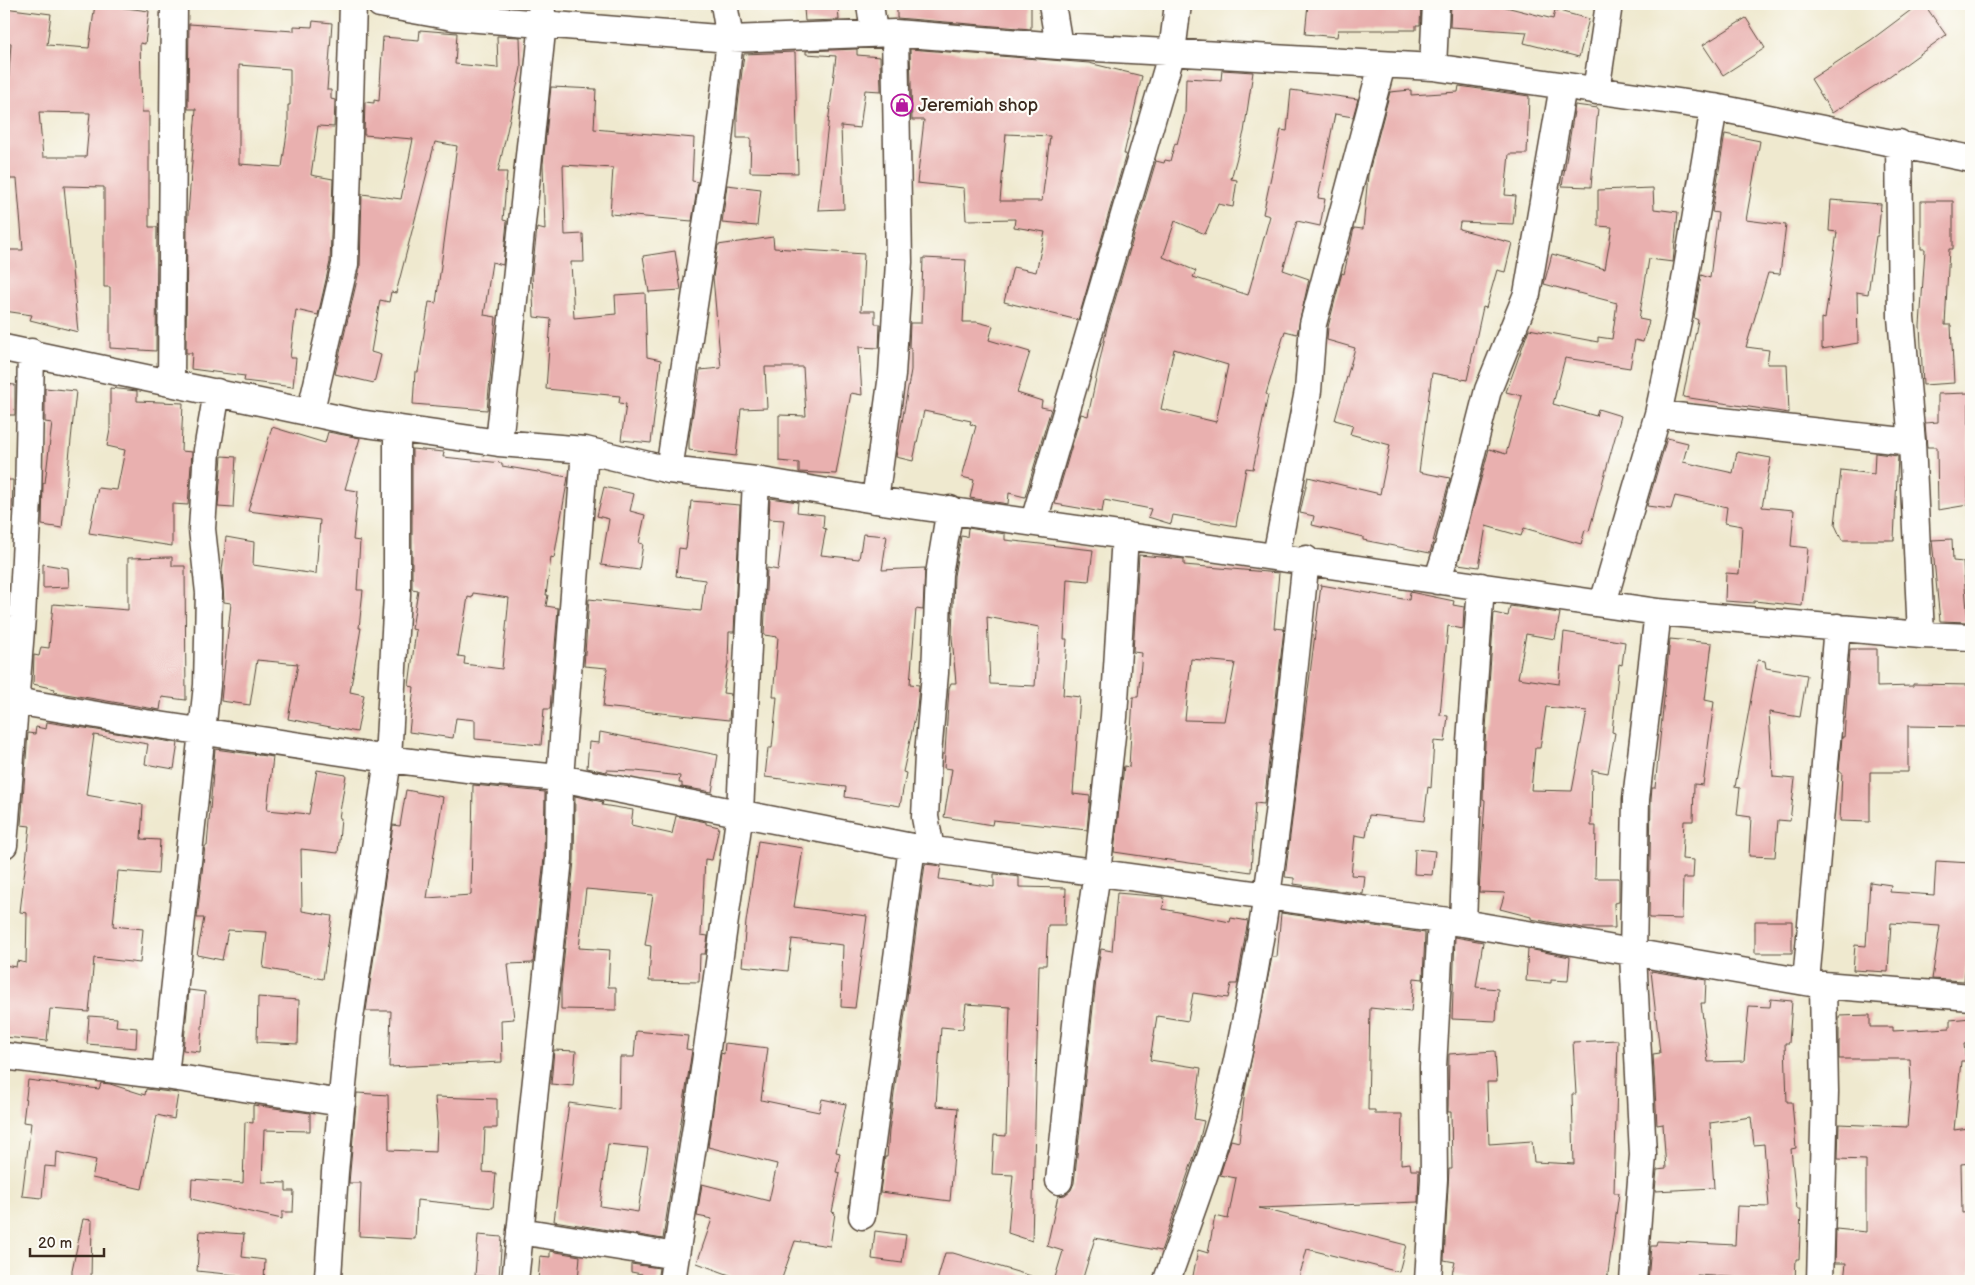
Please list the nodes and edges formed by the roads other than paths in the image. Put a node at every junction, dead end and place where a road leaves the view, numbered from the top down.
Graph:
1 (174, 4) edge
2 (353, 4) edge
3 (380, 4) edge
4 (724, 4) edge
5 (870, 4) edge
6 (1052, 4) edge
7 (1178, 4) edge
8 (1436, 4) edge
9 (1609, 4) edge
10 (542, 13) edge
11 (884, 33) junction
12 (730, 39) junction
13 (1058, 46) junction
14 (1172, 52) junction
15 (1382, 65) junction
16 (1433, 67) junction
17 (1563, 86) junction
18 (1596, 91) junction
19 (1714, 107) junction
20 (1899, 143) junction
21 (1971, 159) edge
22 (4, 348) edge
23 (31, 352) junction
24 (171, 382) junction
25 (217, 392) junction
26 (310, 414) junction
27 (1658, 414) junction
28 (398, 428) junction
29 (1912, 442) junction
30 (499, 443) junction
31 (585, 450) junction
32 (669, 470) junction
33 (756, 480) junction
34 (875, 500) junction
35 (950, 509) junction
36 (1034, 521) junction
37 (1125, 535) junction
38 (1276, 556) junction
39 (1306, 560) junction
40 (1437, 581) junction
41 (1481, 586) junction
42 (1603, 603) junction
43 (1658, 612) junction
44 (1837, 627) junction
45 (1921, 635) junction
46 (1971, 637) edge
47 (10, 700) edge
48 (202, 730) junction
49 (388, 759) junction
50 (560, 778) junction
51 (740, 812) junction
52 (4, 845) edge
53 (922, 848) junction
54 (1097, 873) junction
55 (1267, 895) junction
56 (1452, 922) junction
57 (1633, 954) junction
58 (1814, 984) junction
59 (1971, 998) edge
60 (4, 1056) edge
61 (165, 1076) junction
62 (342, 1103) junction
63 (1059, 1181) dead end
64 (862, 1216) dead end
65 (520, 1231) junction
66 (676, 1256) junction
67 (328, 1277) dead end
68 (1167, 1280) edge
69 (515, 1281) edge
70 (672, 1281) edge
71 (1428, 1281) edge
72 (1633, 1281) edge
73 (1820, 1281) edge

1 - 24 street
2 - 26 street
3 - 10 street
4 - 12 street
5 - 11 street
6 - 13 street
7 - 14 street
8 - 16 street
9 - 18 street
10 - 12 street
10 - 30 street
11 - 12 street
11 - 13 street
11 - 34 street
12 - 32 street
13 - 14 street
14 - 15 street
14 - 36 street
15 - 16 street
15 - 38 street
16 - 17 street
17 - 18 street
17 - 40 street
18 - 19 street
19 - 20 street
19 - 27 street
20 - 21 street
20 - 29 street
22 - 23 street
23 - 24 street
23 - 47 street
24 - 25 street
25 - 26 street
25 - 48 street
26 - 28 street
27 - 29 street
27 - 42 street
28 - 30 street
28 - 49 street
29 - 45 street
30 - 31 street
31 - 32 street
31 - 50 street
32 - 33 street
33 - 34 street
33 - 51 street
34 - 35 street
35 - 36 street
35 - 53 street
36 - 37 street
37 - 38 street
37 - 54 street
38 - 39 street
39 - 40 street
39 - 55 street
40 - 41 street
41 - 42 street
41 - 56 street
42 - 43 street
43 - 44 street
43 - 57 street
44 - 45 street
44 - 58 street
45 - 46 street
47 - 48 street
47 - 52 street
48 - 49 street
48 - 61 street
49 - 50 street
49 - 62 street
50 - 51 street
50 - 65 street
51 - 53 street
51 - 66 street
53 - 54 street
53 - 64 street
54 - 55 street
54 - 63 street
55 - 56 street
55 - 68 street
56 - 57 street
56 - 71 street
57 - 58 street
57 - 72 street
58 - 59 street
58 - 73 street
60 - 61 street
61 - 62 street
62 - 67 street
65 - 66 street
65 - 69 street
66 - 70 street

